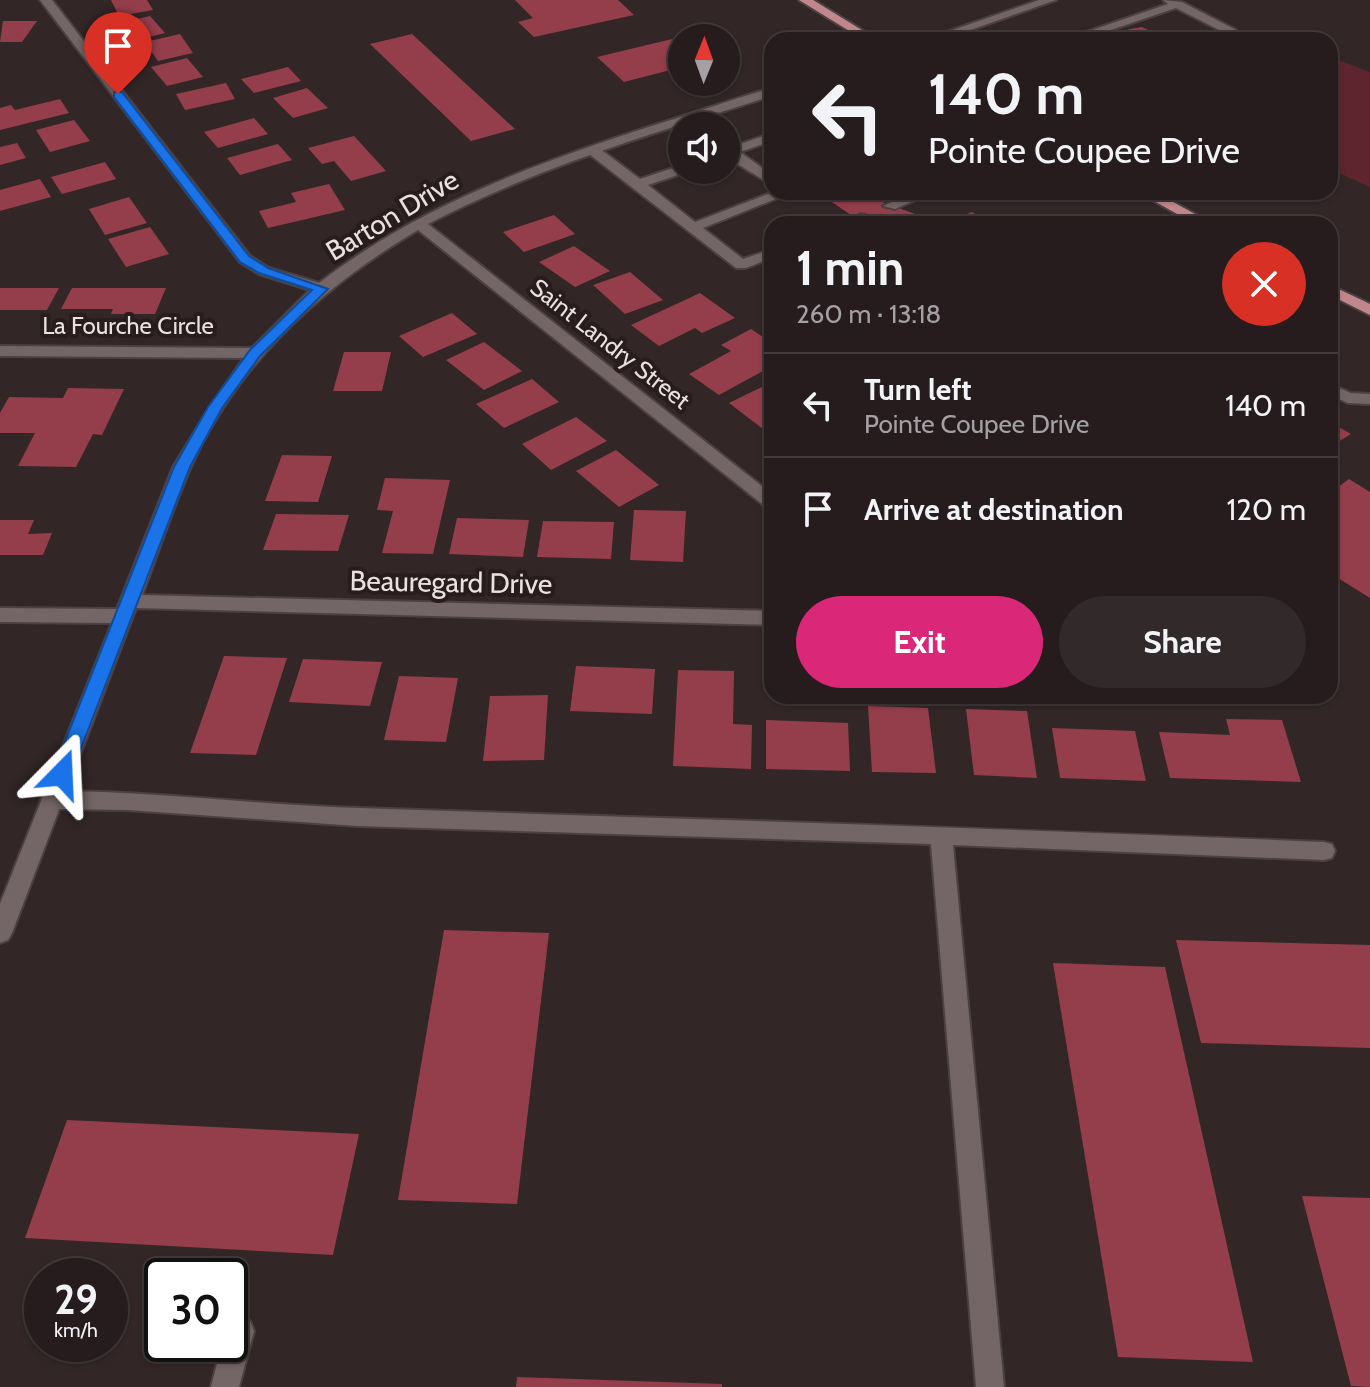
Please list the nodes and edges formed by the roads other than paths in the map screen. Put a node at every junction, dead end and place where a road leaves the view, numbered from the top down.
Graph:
1 (46, 0) edge
2 (805, 0) edge
3 (1050, 0) edge
4 (1173, 2) edge
5 (859, 32) edge
6 (954, 32) edge
7 (1091, 32) edge
8 (1232, 32) edge
9 (764, 95) edge
10 (764, 140) edge
11 (740, 148) edge
12 (594, 151) junction
13 (740, 160) edge
14 (668, 174) edge
15 (764, 176) edge
16 (638, 184) junction
17 (765, 200) edge
18 (906, 200) edge
19 (1160, 200) edge
20 (890, 206) dead end
21 (1191, 216) edge
22 (418, 223) junction
23 (693, 227) junction
24 (764, 256) edge
25 (321, 289) junction
26 (1338, 293) edge
27 (1370, 310) edge
28 (0, 351) edge
29 (255, 353) junction
30 (1338, 393) edge
31 (1370, 399) edge
32 (764, 497) edge
33 (126, 609) junction
34 (0, 615) edge
35 (764, 618) edge
36 (52, 800) junction
37 (941, 834) junction
38 (1324, 851) dead end
39 (0, 933) edge
40 (232, 1362) edge
41 (225, 1387) edge
42 (990, 1387) edge

1 - 25 street
2 - 5 main road
3 - 6 street
4 - 7 street
4 - 8 street
9 - 12 street, Barton Drive
10 - 11 street
12 - 16 street
12 - 22 street, Barton Drive
13 - 15 street
14 - 16 street
16 - 23 street
17 - 23 street
18 - 20 street
19 - 21 main road
22 - 25 street, Barton Drive
22 - 32 street, Saint Landry Street
23 - 24 street
25 - 29 street, Barton Drive
26 - 27 main road
28 - 29 street, La Fourche Circle
29 - 33 street, Barton Drive
30 - 31 street
33 - 34 street
33 - 35 street, Beauregard Drive
33 - 36 street, Barton Drive
36 - 37 street
36 - 39 street, Barton Drive
37 - 38 street
37 - 42 street
40 - 41 street

